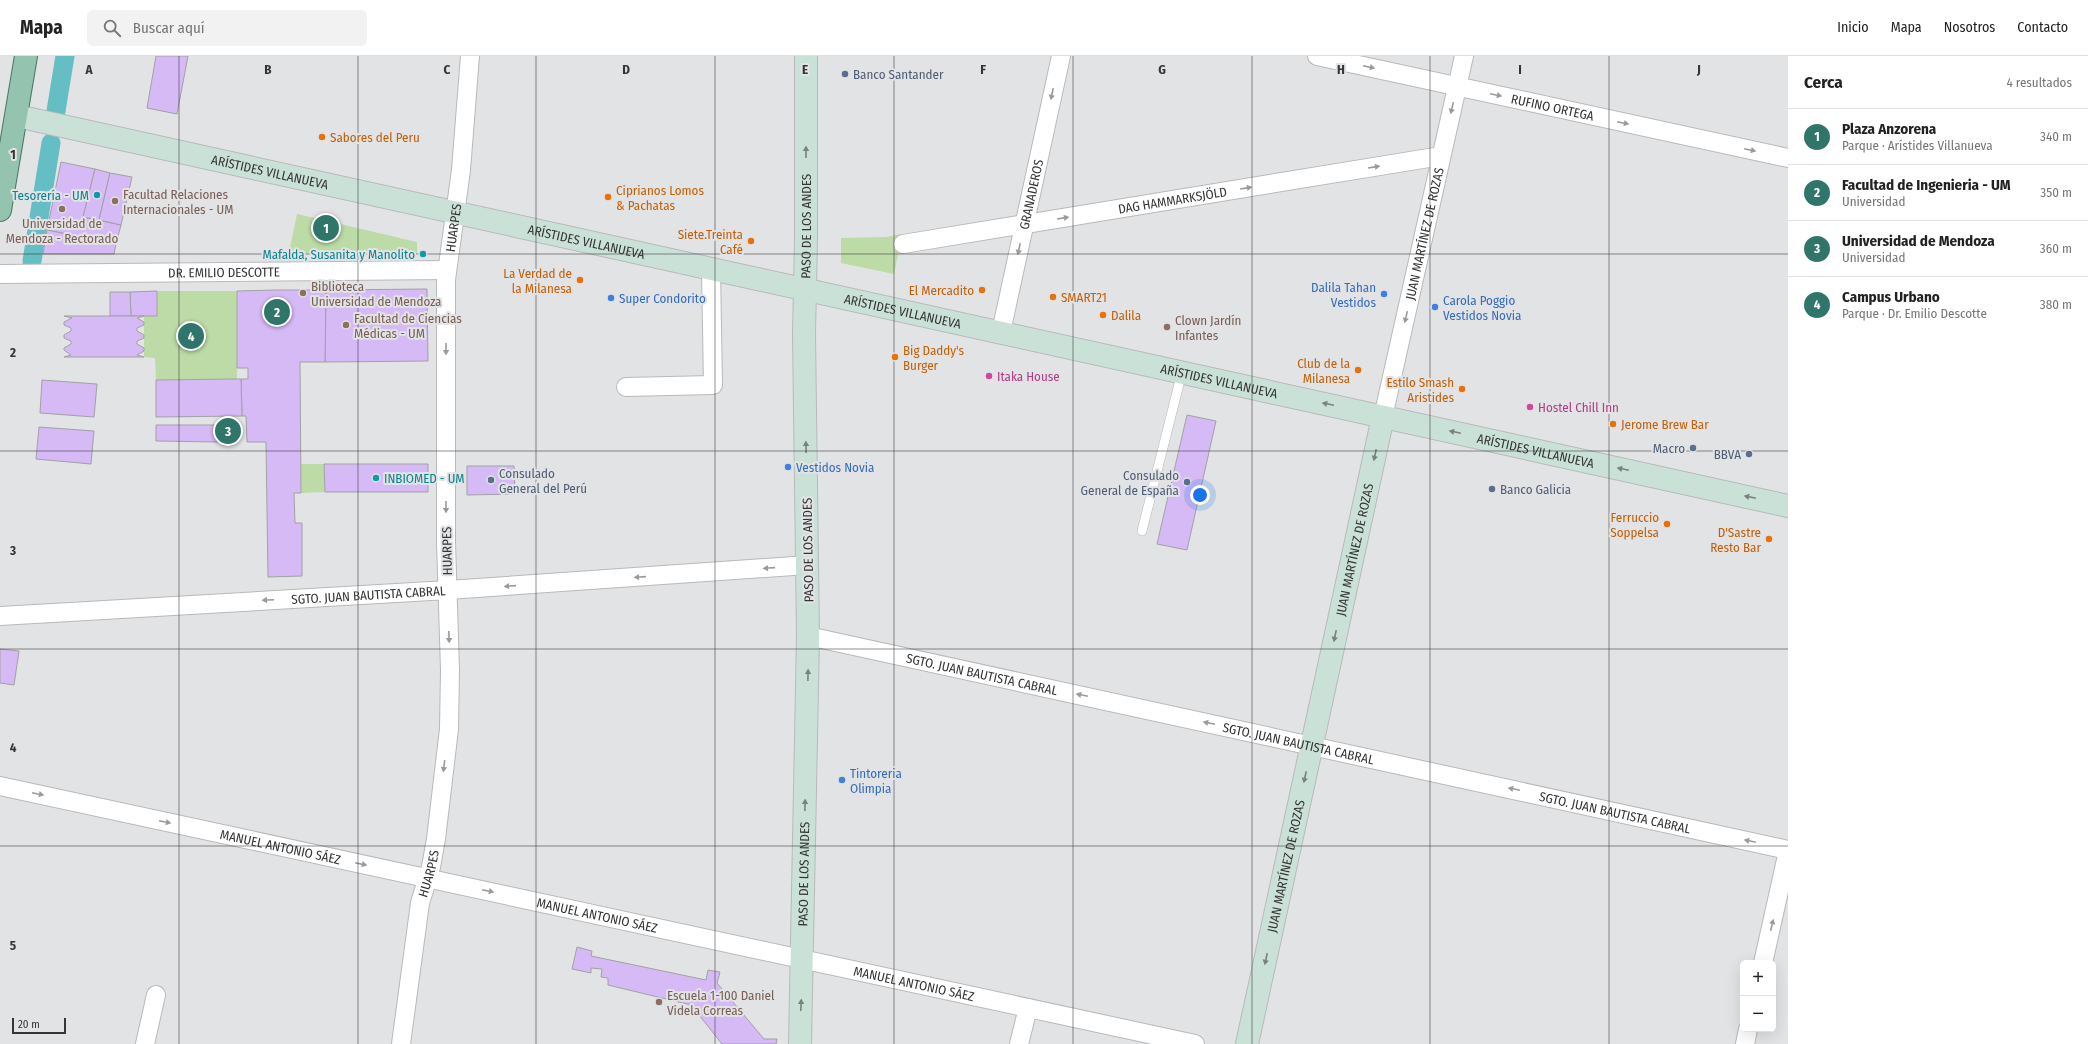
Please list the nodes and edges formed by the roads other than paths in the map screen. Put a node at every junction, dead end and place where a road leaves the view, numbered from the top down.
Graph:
1 (26, 56) edge
2 (470, 56) edge
3 (806, 56) edge
4 (1060, 56) edge
5 (1317, 56) edge
6 (1464, 56) edge
7 (1457, 86) junction
8 (17, 116) junction
9 (1442, 156) junction
10 (1788, 158) edge
11 (0, 210) edge
12 (455, 212) junction
13 (1024, 224) junction
14 (903, 244) dead end
15 (711, 269) junction
16 (447, 270) junction
17 (0, 274) edge
18 (805, 289) junction
19 (1000, 332) junction
20 (1182, 372) junction
21 (626, 387) dead end
22 (1383, 417) junction
23 (1788, 506) edge
24 (1142, 531) dead end
25 (808, 565) junction
26 (448, 590) junction
27 (0, 616) edge
28 (808, 636) junction
29 (1312, 745) junction
30 (0, 786) edge
31 (1788, 850) edge
32 (427, 878) junction
33 (803, 959) junction
34 (1764, 960) edge
35 (156, 995) dead end
36 (1028, 1008) junction
37 (1747, 1032) edge
38 (144, 1044) edge
39 (401, 1044) edge
40 (800, 1044) edge
41 (1019, 1044) edge
42 (1195, 1044) edge
43 (1247, 1044) edge
44 (1745, 1044) edge

1 - 8 main road
2 - 12 street, HUARPES
18 -> 3 main road, PASO DE LOS ANDES
4 -> 13 street, GRANADEROS
5 -> 7 street, RUFINO ORTEGA
6 - 7 street, JUAN MARTÍNEZ DE ROZAS
7 -> 9 street, JUAN MARTÍNEZ DE ROZAS
7 -> 10 street, RUFINO ORTEGA
8 - 11 main road
8 - 12 main road, ARÍSTIDES VILLANUEVA
13 -> 9 street, DAG HAMMARKSJÖLD
9 -> 22 street, JUAN MARTÍNEZ DE ROZAS
12 - 15 main road, ARÍSTIDES VILLANUEVA
12 - 16 street, HUARPES
13 - 14 street, DAG HAMMARKSJÖLD
13 -> 19 street, GRANADEROS
15 - 18 main road, ARÍSTIDES VILLANUEVA
15 - 21 street
16 - 17 street, DR. EMILIO DESCOTTE
16 -> 26 street, HUARPES
18 - 19 main road, ARÍSTIDES VILLANUEVA
25 -> 18 main road, PASO DE LOS ANDES
19 - 20 main road, ARÍSTIDES VILLANUEVA
22 -> 20 main road, ARÍSTIDES VILLANUEVA
20 - 24 lane
23 -> 22 main road, ARÍSTIDES VILLANUEVA
22 -> 29 main road, JUAN MARTÍNEZ DE ROZAS
25 -> 26 street, SGTO. JUAN BAUTISTA CABRAL
25 - 28 main road, PASO DE LOS ANDES
26 -> 27 street, SGTO. JUAN BAUTISTA CABRAL
26 -> 32 street, HUARPES
29 -> 28 street, SGTO. JUAN BAUTISTA CABRAL
33 -> 28 main road, PASO DE LOS ANDES
31 -> 29 street, SGTO. JUAN BAUTISTA CABRAL
29 -> 43 main road, JUAN MARTÍNEZ DE ROZAS
30 -> 32 street, MANUEL ANTONIO SÁEZ
34 -> 31 street
32 -> 33 street, MANUEL ANTONIO SÁEZ
32 - 39 street, HUARPES
33 - 36 street, MANUEL ANTONIO SÁEZ
40 -> 33 main road, PASO DE LOS ANDES
35 - 38 street
36 - 41 street
36 - 42 street, MANUEL ANTONIO SÁEZ
37 - 44 street

